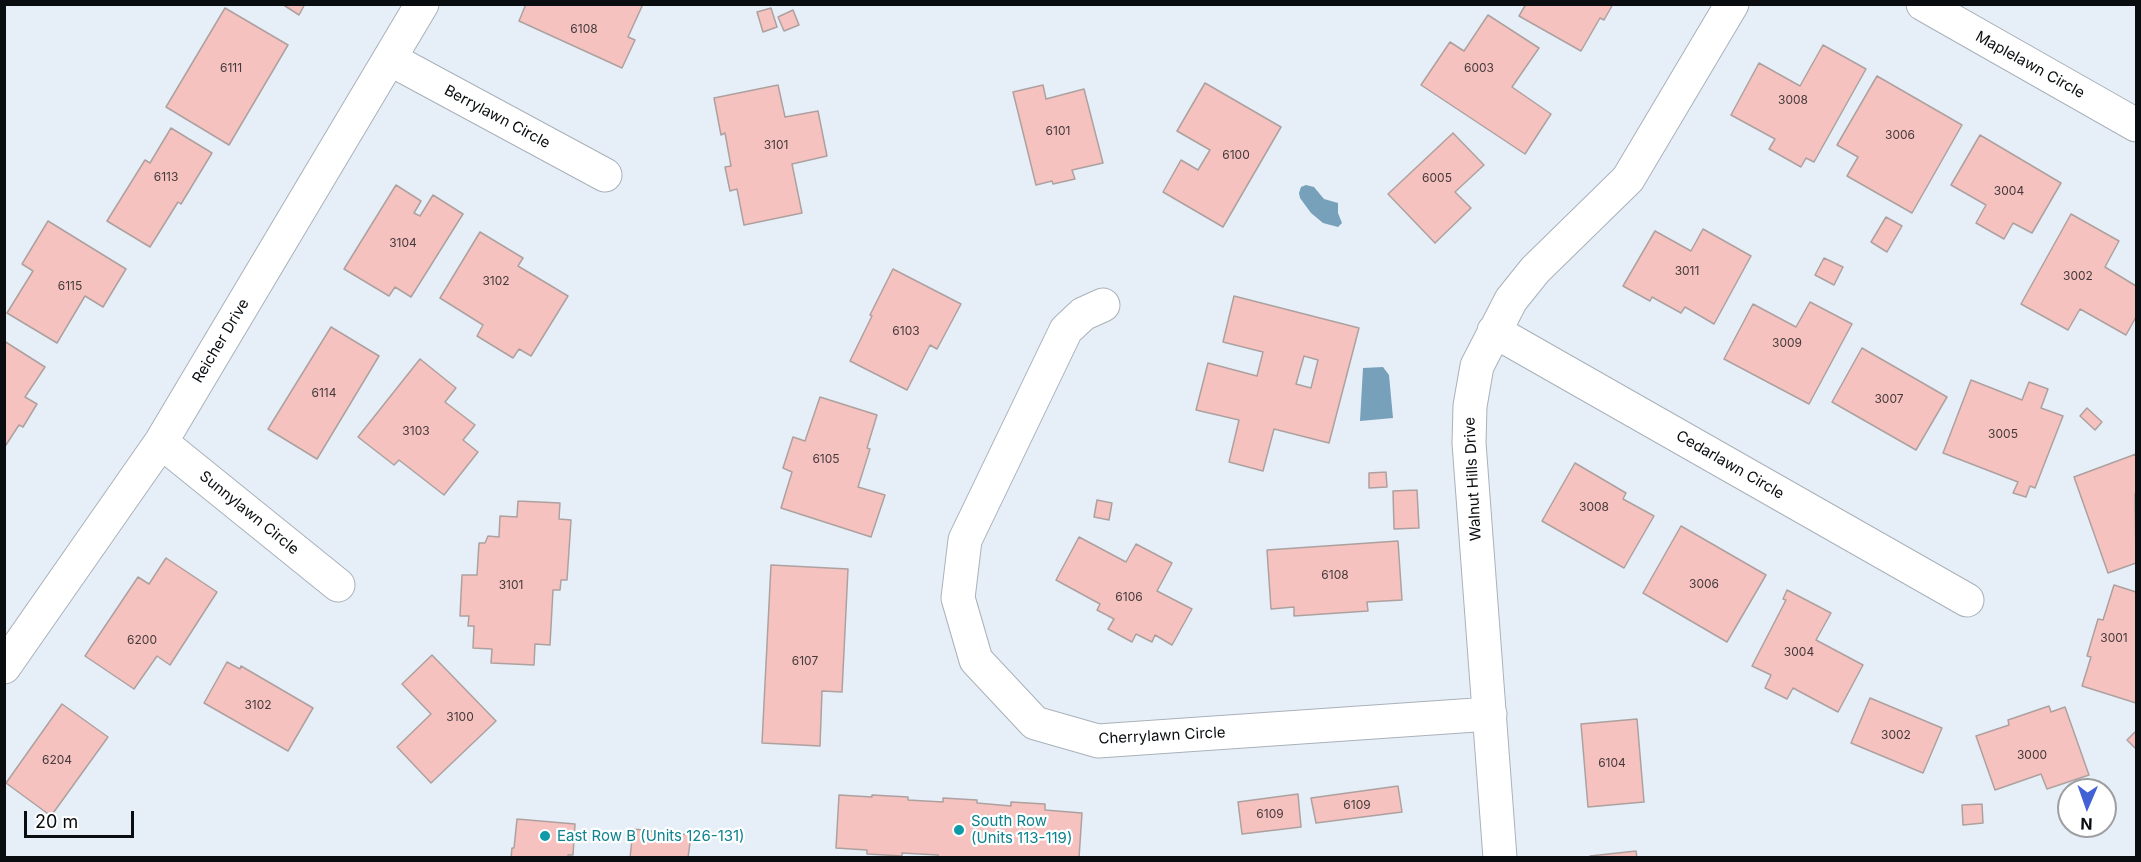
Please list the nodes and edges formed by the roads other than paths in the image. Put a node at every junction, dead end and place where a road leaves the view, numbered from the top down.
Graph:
1 (422, 4) edge
2 (1732, 4) edge
3 (1923, 4) edge
4 (390, 59) junction
5 (2136, 124) edge
6 (605, 175) dead end
7 (1102, 305) dead end
8 (1494, 331) junction
9 (160, 442) junction
10 (338, 585) dead end
11 (1967, 600) dead end
12 (4, 667) edge
13 (1490, 714) junction
14 (1500, 858) edge

1 - 4 street, Reicher Drive
2 - 8 street, Walnut Hills Drive
3 - 5 street, Maplelawn Circle
4 - 6 street, Berrylawn Circle
4 - 9 street, Reicher Drive
7 - 13 street, Cherrylawn Circle
8 - 11 street, Cedarlawn Circle
8 - 13 street, Walnut Hills Drive
9 - 10 street, Sunnylawn Circle
9 - 12 street, Reicher Drive
13 - 14 street, Walnut Hills Drive

